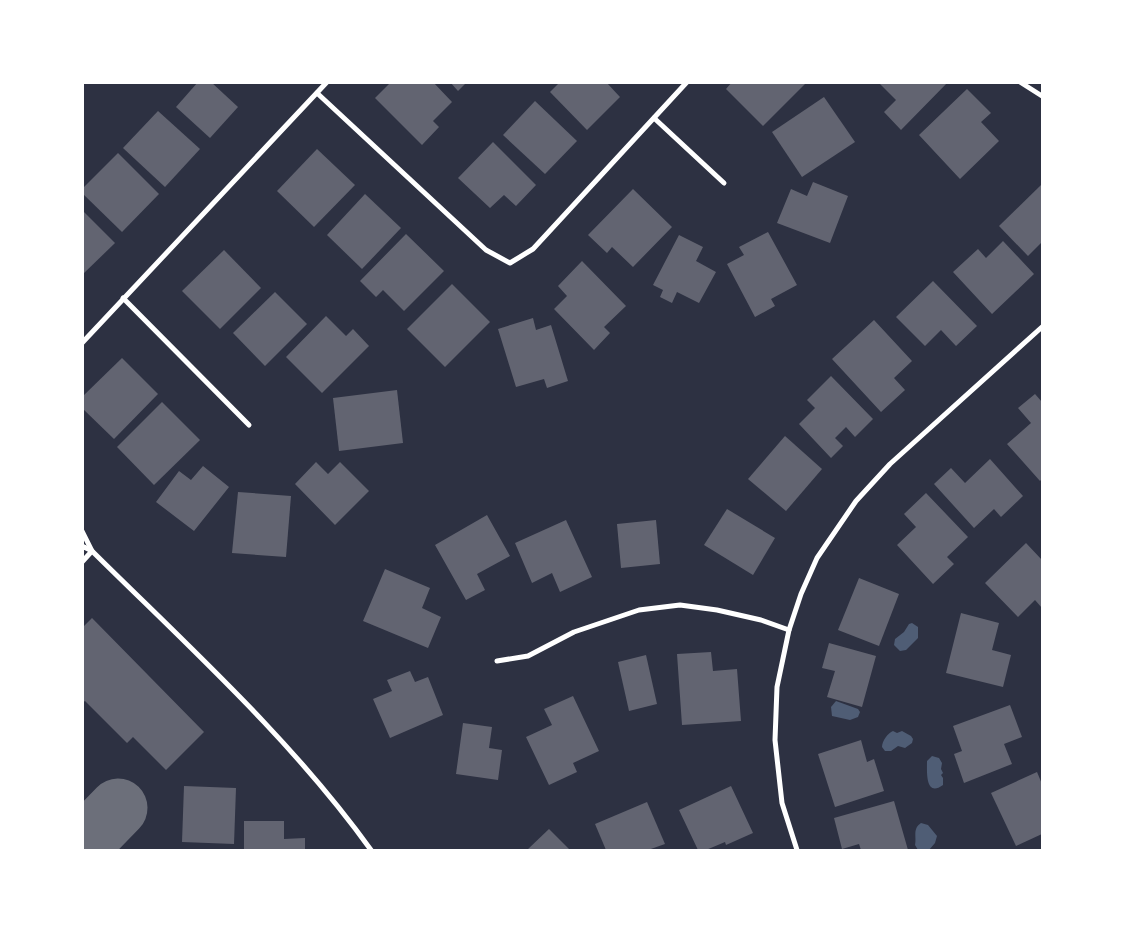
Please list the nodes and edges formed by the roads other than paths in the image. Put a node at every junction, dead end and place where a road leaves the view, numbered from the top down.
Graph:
1 (328, 82) edge
2 (687, 82) edge
3 (1020, 82) edge
4 (318, 93) junction
5 (1042, 96) edge
6 (654, 118) junction
7 (724, 183) dead end
8 (123, 298) junction
9 (1042, 327) edge
10 (82, 343) edge
11 (249, 425) dead end
12 (82, 531) edge
13 (82, 546) edge
14 (92, 551) junction
15 (82, 562) edge
16 (789, 630) junction
17 (497, 662) dead end
18 (371, 850) edge
19 (797, 850) edge

1 - 4 street
2 - 6 street
3 - 5 street
4 - 6 street
4 - 8 street
6 - 7 street
8 - 10 street
8 - 11 street
9 - 16 street
12 - 14 street
13 - 14 street
14 - 15 street
14 - 18 street
16 - 17 street
16 - 19 street

